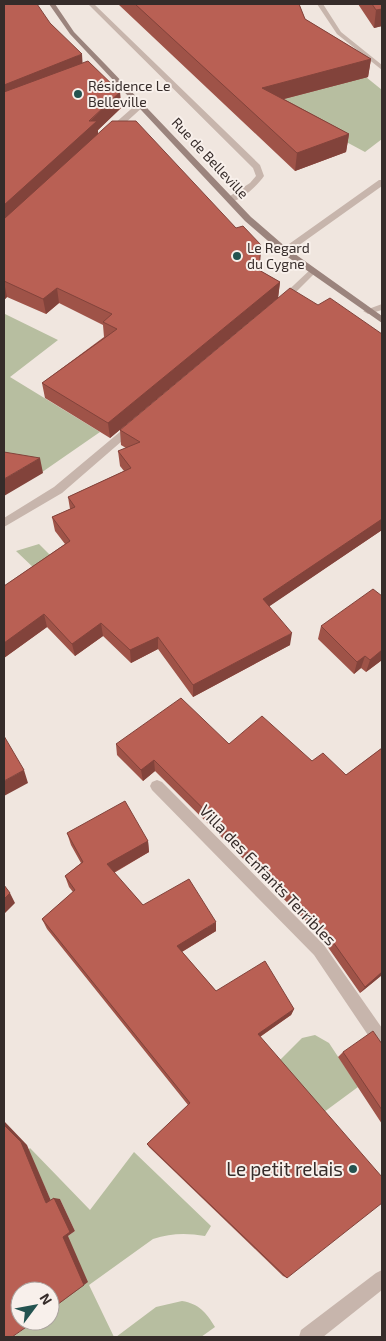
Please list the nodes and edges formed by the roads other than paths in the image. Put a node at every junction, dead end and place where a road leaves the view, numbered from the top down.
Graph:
1 (52, 4) edge
2 (91, 4) edge
3 (320, 4) edge
4 (382, 68) edge
5 (141, 105) junction
6 (105, 136) edge
7 (382, 182) edge
8 (230, 200) junction
9 (285, 251) junction
10 (312, 271) junction
11 (276, 306) edge
12 (382, 308) edge
13 (368, 311) junction
14 (382, 320) edge
15 (140, 419) edge
16 (4, 523) edge
17 (157, 786) dead end
18 (382, 1041) edge
19 (382, 1279) edge
20 (308, 1337) edge

1 - 5 main road, Rue de Belleville
2 - 8 street
3 - 4 street
5 - 6 street
5 - 8 main road, Rue de Belleville
7 - 9 street
8 - 9 main road, Rue de Belleville
9 - 10 main road, Rue de Belleville
10 - 11 street
10 - 13 main road, Rue de Belleville
12 - 13 street
13 - 14 main road, Rue de Belleville
15 - 16 street
17 - 18 street, Villa des Enfants Terribles
19 - 20 street

